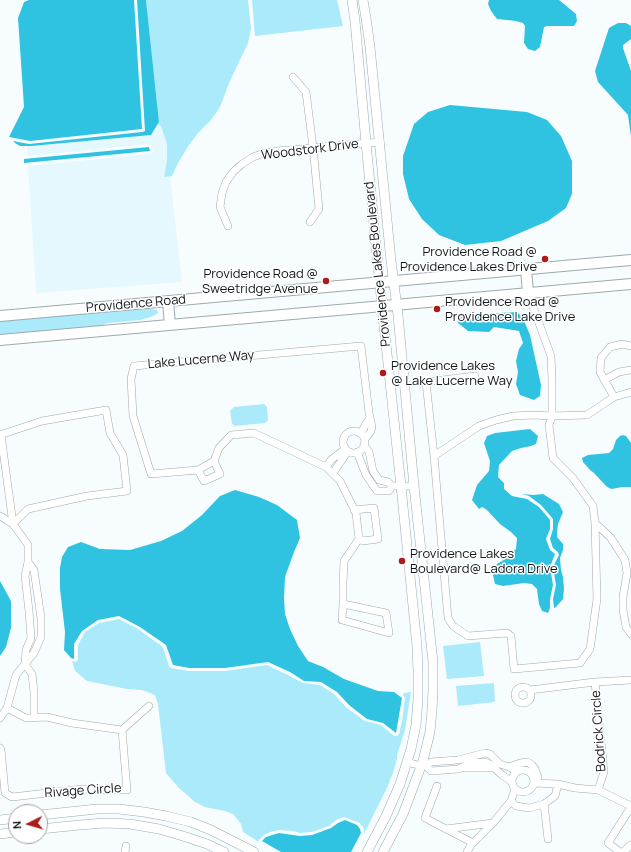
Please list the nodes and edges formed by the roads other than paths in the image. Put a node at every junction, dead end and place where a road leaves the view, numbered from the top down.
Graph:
1 (352, 0) edge
2 (363, 0) edge
3 (293, 76) dead end
4 (380, 142) junction
5 (366, 143) junction
6 (313, 147) junction
7 (310, 222) dead end
8 (228, 226) dead end
9 (631, 260) edge
10 (526, 270) junction
11 (394, 281) junction
12 (379, 282) junction
13 (631, 284) edge
14 (528, 293) junction
15 (168, 301) junction
16 (397, 305) junction
17 (382, 306) junction
18 (0, 316) edge
19 (170, 325) junction
20 (0, 340) edge
21 (631, 346) edge
22 (631, 370) edge
23 (476, 376) dead end
24 (604, 380) junction
25 (631, 392) edge
26 (614, 397) junction
27 (552, 416) junction
28 (1, 435) edge
29 (364, 439) junction
30 (347, 450) junction
31 (358, 452) junction
32 (434, 456) junction
33 (214, 461) junction
34 (326, 467) junction
35 (198, 470) junction
36 (333, 473) junction
37 (397, 486) junction
38 (414, 486) junction
39 (354, 510) junction
40 (0, 516) edge
41 (595, 523) junction
42 (13, 524) junction
43 (359, 539) junction
44 (28, 562) junction
45 (343, 604) junction
46 (40, 607) junction
47 (29, 608) junction
48 (631, 634) edge
49 (25, 664) junction
50 (631, 680) edge
51 (595, 682) junction
52 (530, 690) dead end
53 (149, 706) dead end
54 (6, 708) junction
55 (34, 717) junction
56 (0, 718) edge
57 (122, 730) junction
58 (0, 748) edge
59 (407, 762) junction
60 (424, 766) junction
61 (509, 767) junction
62 (516, 771) junction
63 (512, 781) junction
64 (534, 783) junction
65 (543, 783) junction
66 (558, 784) junction
67 (437, 786) dead end
68 (515, 789) junction
69 (598, 790) junction
70 (511, 801) junction
71 (544, 804) junction
72 (630, 806) edge
73 (48, 814) edge
74 (493, 823) junction
75 (48, 828) edge
76 (446, 829) junction
77 (548, 839) dead end
78 (473, 843) junction
79 (631, 845) edge
80 (224, 852) edge
81 (254, 852) edge
82 (366, 852) edge
83 (383, 852) edge
84 (467, 852) edge
85 (622, 852) edge

1 - 5 street, Providence Lakes Boulevard
2 - 4 street, Providence Lakes Boulevard
3 - 6 street
4 - 5 street, Woodstork Drive
4 - 11 street, Providence Lakes Boulevard
5 - 6 street, Woodstork Drive
5 - 12 street, Providence Lakes Boulevard
6 - 7 street
6 - 8 street, Woodstork Drive
9 - 10 main road, Providence Road
10 - 11 main road, Providence Road
10 - 14 main road
11 - 12 main road, Providence Road
11 - 16 street, Providence Lakes Boulevard
12 - 15 main road, Providence Road
12 - 17 street, Providence Lakes Boulevard
13 - 14 main road, Providence Road
14 - 16 main road, Providence Road
14 - 27 street
15 - 18 main road, Providence Road
15 - 19 main road
16 - 17 main road, Providence Road
16 - 38 street, Providence Lakes Boulevard
17 - 19 main road, Providence Road
17 - 37 street, Providence Lakes Boulevard
19 - 20 main road, Providence Road
21 - 24 street
22 - 24 street
23 - 32 street
24 - 26 street
25 - 26 street
26 - 27 street
27 - 32 street
27 - 41 street
28 - 42 street
28 - 42 street
29 - 30 street
29 - 31 street
29 - 35 street, Lake Lucerne Way
29 - 37 street
30 - 31 street
30 - 34 street
30 - 36 street
31 - 37 street
32 - 41 street
33 - 34 street
33 - 35 street, Lake Lucerne Way
33 - 35 street
34 - 36 street
36 - 39 street
37 - 38 street
37 - 59 street, Providence Lakes Boulevard
38 - 60 street, Providence Lakes Boulevard
39 - 43 street
39 - 43 street
40 - 42 street
41 - 48 street
42 - 44 street
43 - 45 street
44 - 46 street
44 - 47 street
45 - 45 street
46 - 47 street
46 - 49 street
47 - 49 street
49 - 54 street
49 - 55 street
50 - 51 street, Bodrick Circle
51 - 52 street
51 - 69 street, Bodrick Circle
53 - 57 street
54 - 55 street
54 - 56 street
55 - 57 street
57 - 58 street, Rivage Circle
59 - 60 street
59 - 82 street, Providence Lakes Boulevard
60 - 61 street
60 - 63 street
60 - 83 street, Providence Lakes Boulevard
61 - 62 street
61 - 65 street
62 - 63 street
62 - 64 street
63 - 68 street
64 - 65 street
64 - 68 street
65 - 66 street
66 - 69 street
66 - 71 street
67 - 76 street
68 - 70 street
69 - 72 street
70 - 71 street
70 - 74 street
71 - 77 street
72 - 85 street
73 - 81 street
74 - 76 street
74 - 78 street
75 - 80 street
76 - 78 street
78 - 84 street
79 - 85 street

